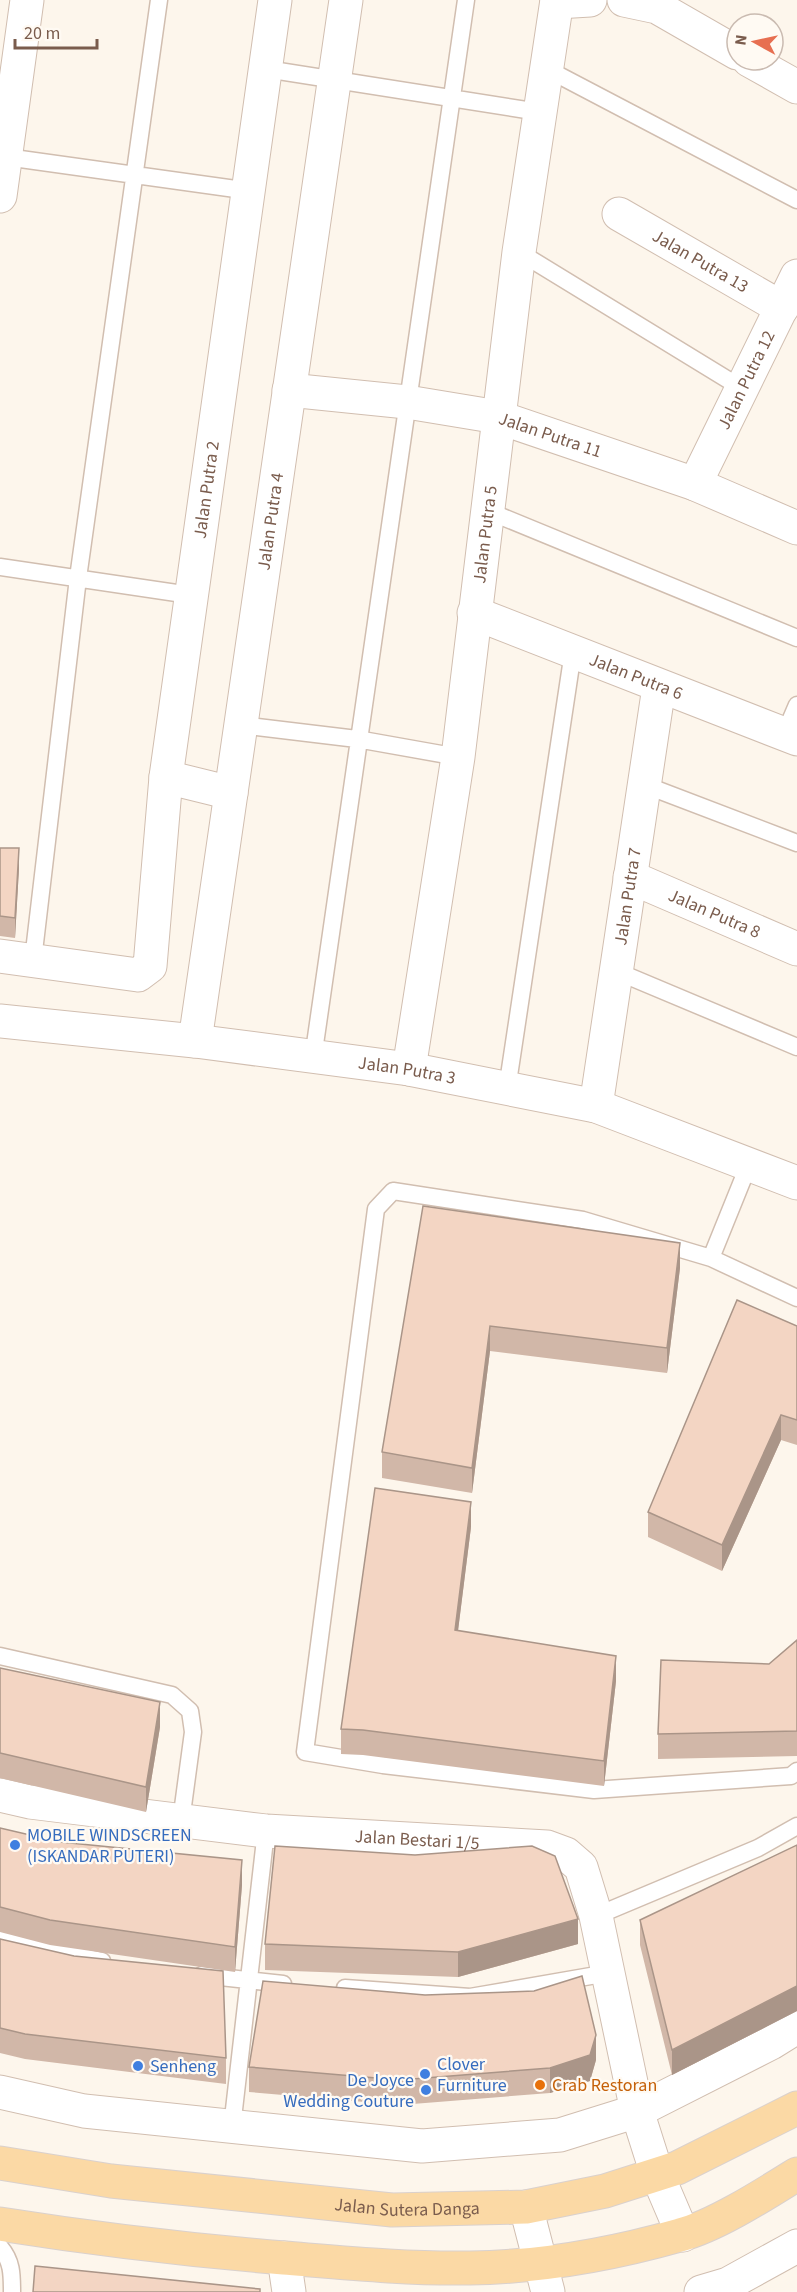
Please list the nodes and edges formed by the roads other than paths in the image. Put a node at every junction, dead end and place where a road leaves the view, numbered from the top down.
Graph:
1 (27, 0) edge
2 (159, 0) edge
3 (275, 0) edge
4 (346, 0) edge
5 (466, 0) edge
6 (590, 0) edge
7 (624, 0) edge
8 (557, 1) edge
9 (725, 46) edge
10 (266, 69) junction
11 (547, 69) junction
12 (770, 72) edge
13 (334, 79) junction
14 (797, 87) edge
15 (453, 98) junction
16 (539, 112) junction
17 (6, 157) junction
18 (136, 175) junction
19 (250, 191) junction
20 (0, 196) edge
21 (797, 200) edge
22 (619, 214) dead end
23 (519, 252) junction
24 (797, 276) edge
25 (782, 308) junction
26 (742, 389) junction
27 (289, 390) junction
28 (407, 402) junction
29 (498, 417) junction
30 (695, 484) junction
31 (488, 512) junction
32 (795, 523) edge
33 (0, 567) edge
34 (78, 578) junction
35 (190, 596) junction
36 (474, 613) junction
37 (797, 638) edge
38 (573, 652) junction
39 (659, 687) junction
40 (241, 725) junction
41 (793, 726) edge
42 (357, 739) junction
43 (458, 757) junction
44 (166, 777) junction
45 (645, 785) junction
46 (231, 792) junction
47 (797, 843) edge
48 (630, 877) junction
49 (797, 949) edge
50 (0, 956) edge
51 (33, 960) junction
52 (616, 971) junction
53 (0, 1021) edge
54 (195, 1041) junction
55 (797, 1047) edge
56 (313, 1058) junction
57 (409, 1069) junction
58 (507, 1089) junction
59 (596, 1106) junction
60 (749, 1164) junction
61 (797, 1183) edge
62 (711, 1258) junction
63 (797, 1298) edge
64 (0, 1656) edge
65 (797, 1771) edge
66 (0, 1795) edge
67 (181, 1821) junction
68 (797, 1826) edge
69 (266, 1832) junction
70 (596, 1916) junction
71 (0, 1939) edge
72 (122, 1964) edge
73 (190, 1973) edge
74 (608, 1973) junction
75 (247, 1981) junction
76 (305, 1986) edge
77 (328, 1987) edge
78 (797, 2027) edge
79 (0, 2092) edge
80 (797, 2108) edge
81 (637, 2111) junction
82 (232, 2127) junction
83 (0, 2163) edge
84 (657, 2174) junction
85 (797, 2174) edge
86 (526, 2207) junction
87 (0, 2224) edge
88 (683, 2235) junction
89 (797, 2246) edge
90 (0, 2247) edge
91 (284, 2258) junction
92 (545, 2277) edge
93 (12, 2292) edge
94 (289, 2292) edge
95 (700, 2292) edge

1 - 17 street
2 - 18 lane
3 - 10 street, Jalan Putra 2
4 - 13 street, Jalan Putra 4
5 - 15 lane
6 - 8 street
7 - 9 street
8 - 11 street, Jalan Putra 5
10 - 13 lane
10 - 19 street, Jalan Putra 2
11 - 16 street, Jalan Putra 5
11 - 21 lane
12 - 14 street
13 - 15 lane
13 - 27 street, Jalan Putra 4
15 - 16 lane
15 - 28 lane
16 - 23 street, Jalan Putra 5
17 - 18 lane
17 - 20 street
18 - 19 lane
18 - 34 lane
19 - 35 street, Jalan Putra 2
22 - 25 street, Jalan Putra 13
23 - 26 lane
23 - 29 street, Jalan Putra 5
24 - 25 street, Jalan Putra 12
25 - 26 street, Jalan Putra 12
26 - 30 street, Jalan Putra 12
27 - 28 street, Jalan Putra 11
27 - 40 street, Jalan Putra 4
28 - 29 street, Jalan Putra 11
28 - 42 lane
29 - 30 street, Jalan Putra 11
29 - 31 street, Jalan Putra 5
30 - 32 street, Jalan Putra 11
31 - 36 street, Jalan Putra 5
31 - 37 lane
33 - 34 lane
34 - 35 lane
34 - 51 lane
35 - 44 street, Jalan Putra 2
36 - 38 street, Jalan Putra 6
36 - 43 street, Jalan Putra 5
38 - 39 street, Jalan Putra 6
38 - 58 lane
39 - 41 street, Jalan Putra 6
39 - 45 street, Jalan Putra 7
40 - 42 lane
40 - 46 street, Jalan Putra 4
42 - 43 lane
42 - 56 lane
43 - 57 street, Jalan Putra 5
44 - 46 street
44 - 51 street, Jalan Putra 2
45 - 47 lane
45 - 48 street, Jalan Putra 7
46 - 54 street, Jalan Putra 4
48 - 49 street, Jalan Putra 8
48 - 52 street, Jalan Putra 7
50 - 51 street
52 - 55 lane
52 - 59 street, Jalan Putra 7
53 - 54 street, Jalan Putra 3
54 - 56 street, Jalan Putra 3
56 - 57 street, Jalan Putra 3
57 - 58 street, Jalan Putra 3
58 - 59 street, Jalan Putra 3
59 - 60 street, Jalan Putra 3
60 - 61 street, Jalan Putra 3
60 - 62 lane
62 - 63 lane
62 - 65 lane
64 - 67 lane
66 - 67 street, Jalan Bestari 1/5
67 - 69 street, Jalan Bestari 1/5
68 - 70 lane
69 - 70 street, Jalan Bestari 1/5
69 - 75 lane
70 - 74 street, Jalan Bestari 1/5
71 - 72 lane
73 - 75 lane
74 - 77 lane
74 - 81 street, Jalan Bestari 1/5
75 - 76 lane
75 - 82 lane
78 - 81 street
79 - 82 street
80 - 84 main road, Jalan Sutera Danga
81 - 82 street
81 - 84 street, Jalan Bestari 1/5
83 - 86 main road, Jalan Sutera Danga
84 - 86 main road, Jalan Sutera Danga
84 - 88 street, Jalan Bestari 1/5
85 - 88 main road
86 - 92 street
87 - 91 main road
88 - 92 main road
89 - 95 street
90 - 93 lane
91 - 92 main road
91 - 94 street

